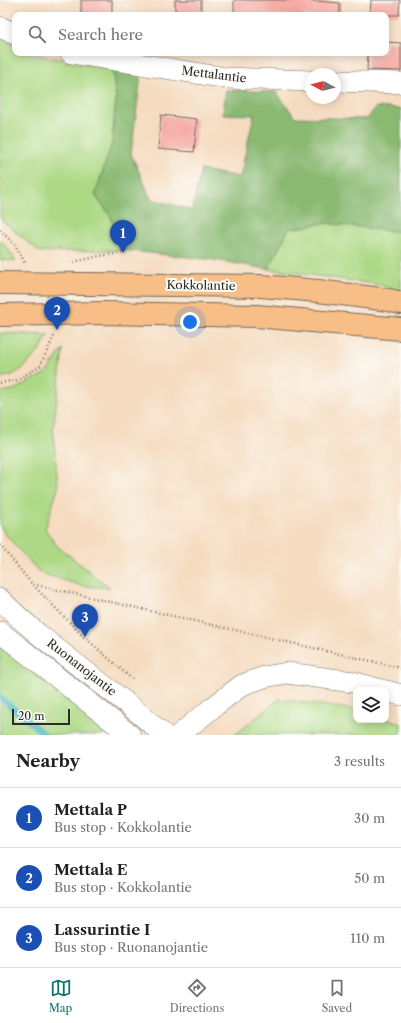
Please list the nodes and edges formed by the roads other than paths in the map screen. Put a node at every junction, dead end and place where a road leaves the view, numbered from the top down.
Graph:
1 (0, 27) edge
2 (12, 33) edge
3 (90, 56) edge
4 (305, 80) edge
5 (341, 81) edge
6 (401, 83) edge
7 (0, 283) edge
8 (401, 303) edge
9 (0, 315) edge
10 (401, 329) edge
11 (0, 599) edge
12 (0, 632) edge
13 (371, 687) edge
14 (389, 692) edge
15 (401, 695) edge
16 (130, 735) edge
17 (164, 735) edge
18 (179, 735) edge

1 - 2 street
3 - 4 street, Mettalantie
5 - 6 street
7 - 8 main road, Kokkolantie
9 - 10 main road
11 - 17 street, Ruonanojantie
12 - 16 street, Ruonanojantie
13 - 18 street
14 - 15 street

